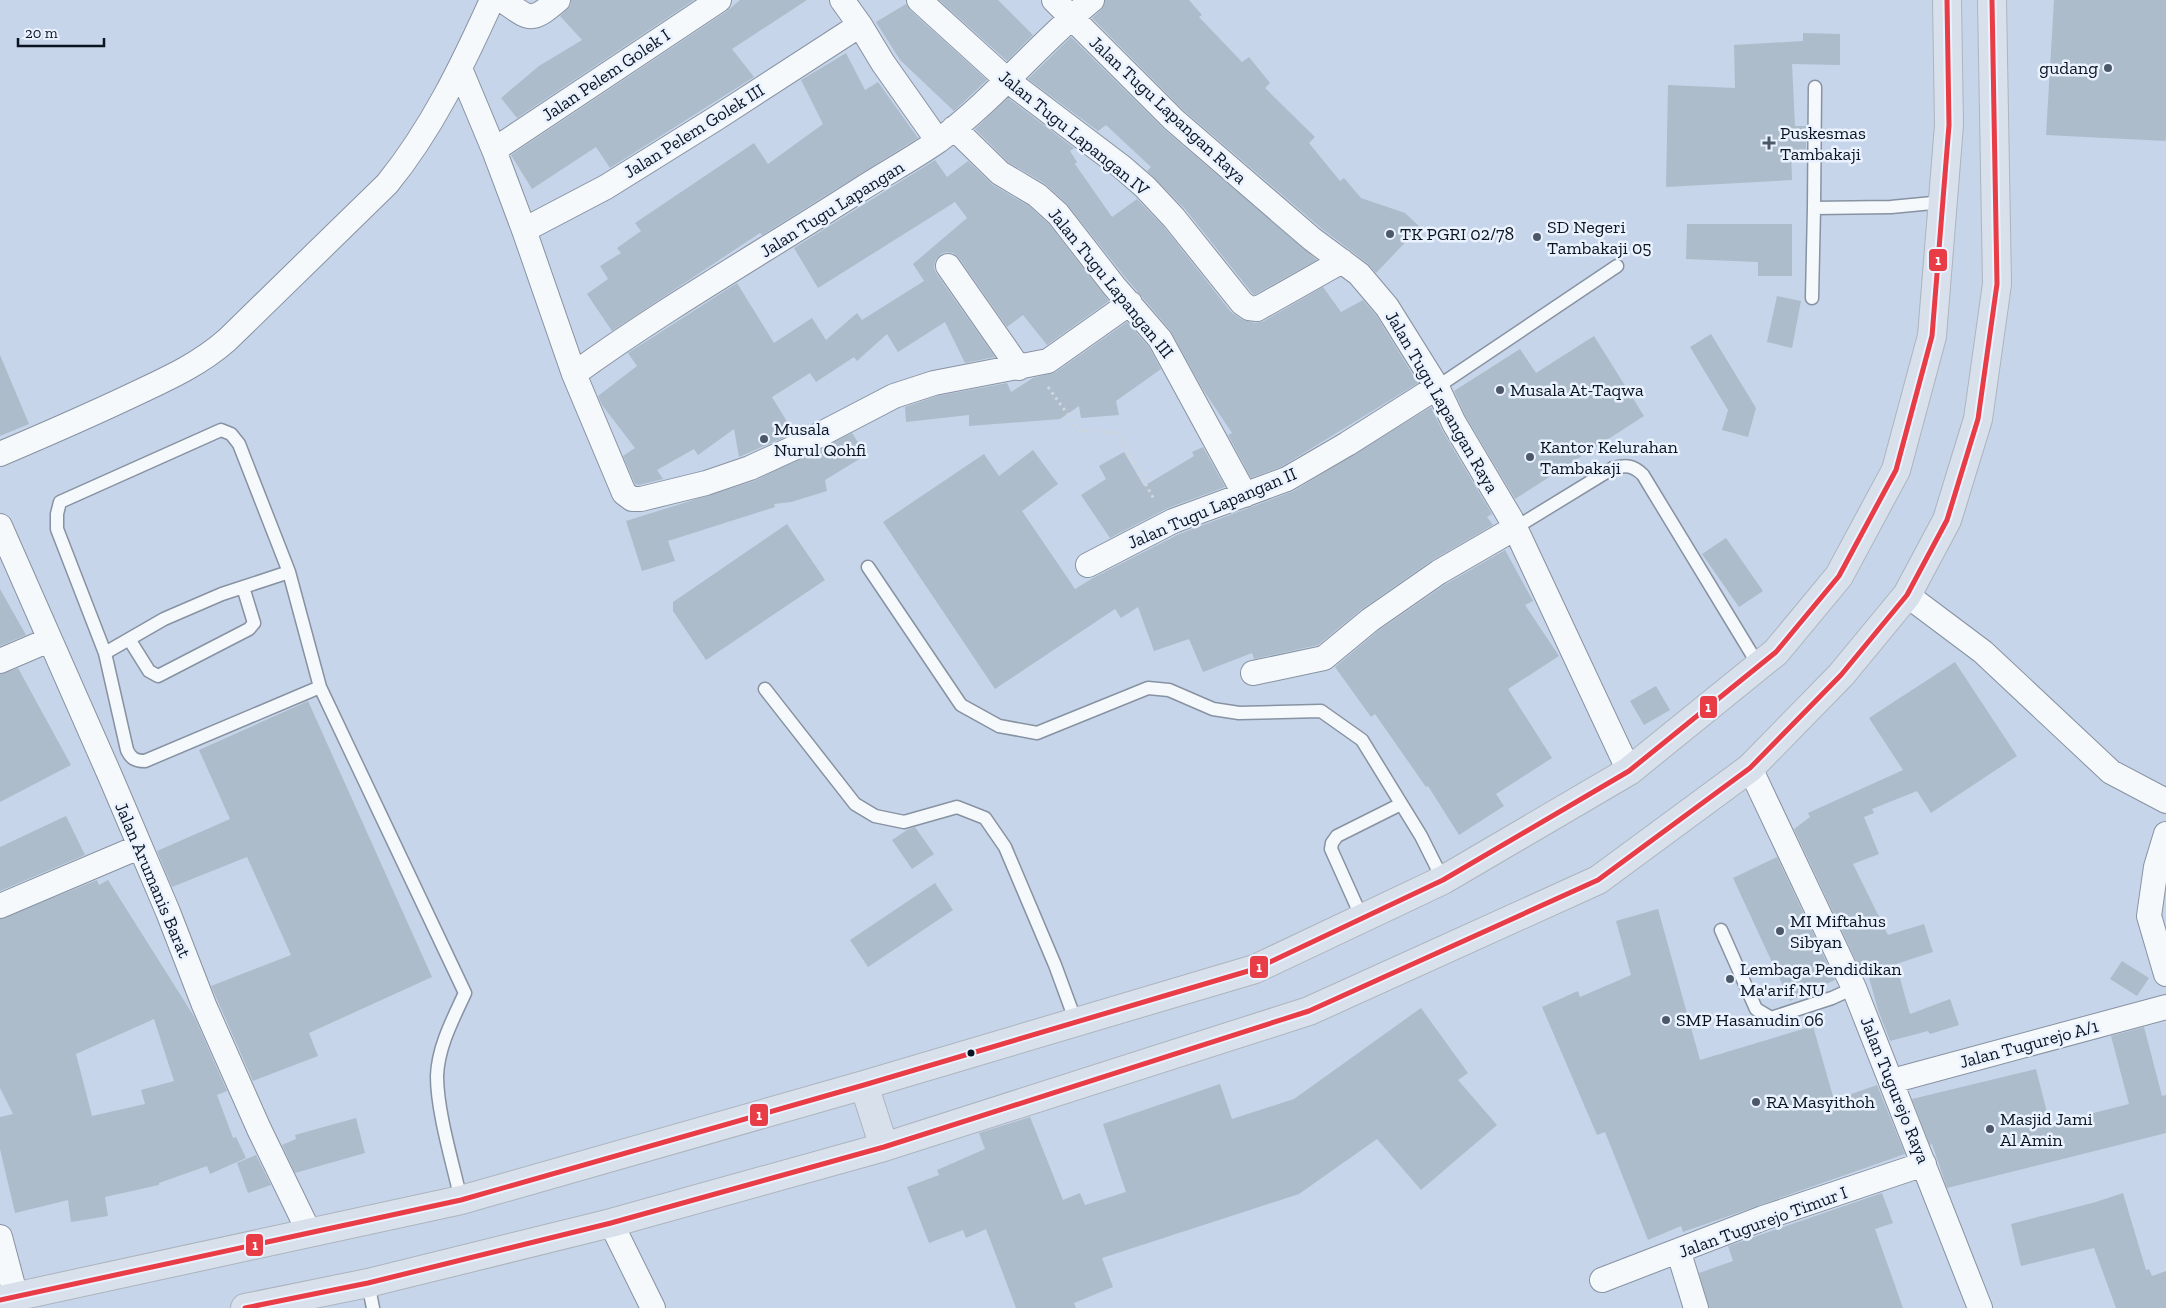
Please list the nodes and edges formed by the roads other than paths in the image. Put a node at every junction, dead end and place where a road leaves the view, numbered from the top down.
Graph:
1 (492, 0) edge
2 (502, 0) edge
3 (558, 0) edge
4 (719, 0) edge
5 (842, 0) edge
6 (919, 0) edge
7 (1054, 0) edge
8 (1092, 0) edge
9 (1946, 0) edge
10 (1992, 0) edge
11 (1070, 18) junction
12 (860, 24) junction
13 (461, 71) junction
14 (1007, 80) junction
15 (1815, 87) dead end
16 (946, 135) junction
17 (494, 150) junction
18 (1943, 202) junction
19 (1814, 208) junction
20 (524, 230) junction
21 (1342, 261) junction
22 (948, 266) dead end
23 (1616, 266) dead end
24 (1812, 298) dead end
25 (1130, 303) junction
26 (1025, 367) junction
27 (574, 374) junction
28 (1437, 387) junction
29 (0, 454) edge
30 (1245, 495) junction
31 (0, 526) edge
32 (1515, 528) junction
33 (1088, 565) dead end
34 (868, 567) dead end
35 (289, 572) junction
36 (243, 587) junction
37 (1907, 595) junction
38 (129, 639) junction
39 (49, 640) junction
40 (105, 653) junction
41 (0, 661) edge
42 (1759, 666) junction
43 (1253, 673) dead end
44 (320, 687) junction
45 (765, 689) dead end
46 (1750, 768) junction
47 (1630, 771) junction
48 (2166, 801) edge
49 (1400, 804) junction
50 (2166, 834) edge
51 (139, 847) junction
52 (1443, 880) junction
53 (0, 906) edge
54 (1362, 918) junction
55 (1721, 930) dead end
56 (2166, 974) edge
57 (1854, 988) junction
58 (2166, 1008) edge
59 (1076, 1022) junction
60 (1892, 1081) junction
61 (864, 1084) junction
62 (884, 1147) junction
63 (1924, 1164) junction
64 (461, 1200) junction
65 (611, 1223) junction
66 (309, 1232) junction
67 (0, 1237) edge
68 (1679, 1252) junction
69 (1602, 1280) dead end
70 (371, 1295) edge
71 (8, 1299) edge
72 (245, 1308) edge
73 (654, 1308) edge
74 (1696, 1308) edge
75 (1980, 1308) edge

1 - 13 street
2 - 3 street
4 - 17 street, Jalan Pelem Golek I
5 - 12 street, Jalan Tugu Lapangan III
6 - 14 street, Jalan Tugu Lapangan IV
7 - 11 street, Jalan Tugu Lapangan Raya
8 - 11 street, Jalan Tugu Lapangan
9 - 18 highway
10 - 37 highway
11 - 14 street, Jalan Tugu Lapangan
11 - 21 street, Jalan Tugu Lapangan Raya
12 - 16 street, Jalan Tugu Lapangan III
12 - 20 street, Jalan Pelem Golek III
13 - 17 street
13 - 29 street
14 - 16 street, Jalan Tugu Lapangan
14 - 21 street, Jalan Tugu Lapangan IV
15 - 19 lane
16 - 25 street, Jalan Tugu Lapangan III
16 - 27 street, Jalan Tugu Lapangan
17 - 20 street
18 - 19 lane
18 - 42 highway
19 - 24 lane
20 - 27 street
21 - 28 street, Jalan Tugu Lapangan Raya
22 - 26 street
23 - 28 lane
25 - 26 street
25 - 30 street, Jalan Tugu Lapangan III
26 - 27 street
28 - 30 street, Jalan Tugu Lapangan II
28 - 32 street, Jalan Tugu Lapangan Raya
30 - 33 street, Jalan Tugu Lapangan II
31 - 39 street, Jalan Arumanis Barat
32 - 42 lane
32 - 43 street
32 - 47 street, Jalan Tugu Lapangan Raya
34 - 49 lane
35 - 36 lane
35 - 40 lane
35 - 44 lane
36 - 38 lane
36 - 38 lane
37 - 46 highway
37 - 48 street
38 - 40 lane
39 - 41 street
39 - 51 street, Jalan Arumanis Barat
40 - 44 lane
42 - 47 highway
44 - 64 lane
45 - 59 lane
46 - 57 street, Jalan Tugurejo Raya
46 - 62 highway
47 - 52 highway
49 - 52 lane
49 - 54 lane
50 - 56 street
51 - 53 street
51 - 66 street, Jalan Arumanis Barat
52 - 54 highway
54 - 59 highway
55 - 57 lane
57 - 60 street, Jalan Tugurejo Raya
58 - 60 street, Jalan Tugurejo A/1
59 - 61 highway
60 - 63 street, Jalan Tugurejo Raya
61 - 62 highway
61 - 64 highway
62 - 65 highway
63 - 68 street, Jalan Tugurejo Timur I
63 - 75 street, Jalan Tugurejo Raya
64 - 66 highway
65 - 70 highway
65 - 73 street
66 - 71 highway
67 - 71 street
68 - 69 street, Jalan Tugurejo Timur I
68 - 74 street
70 - 72 highway

